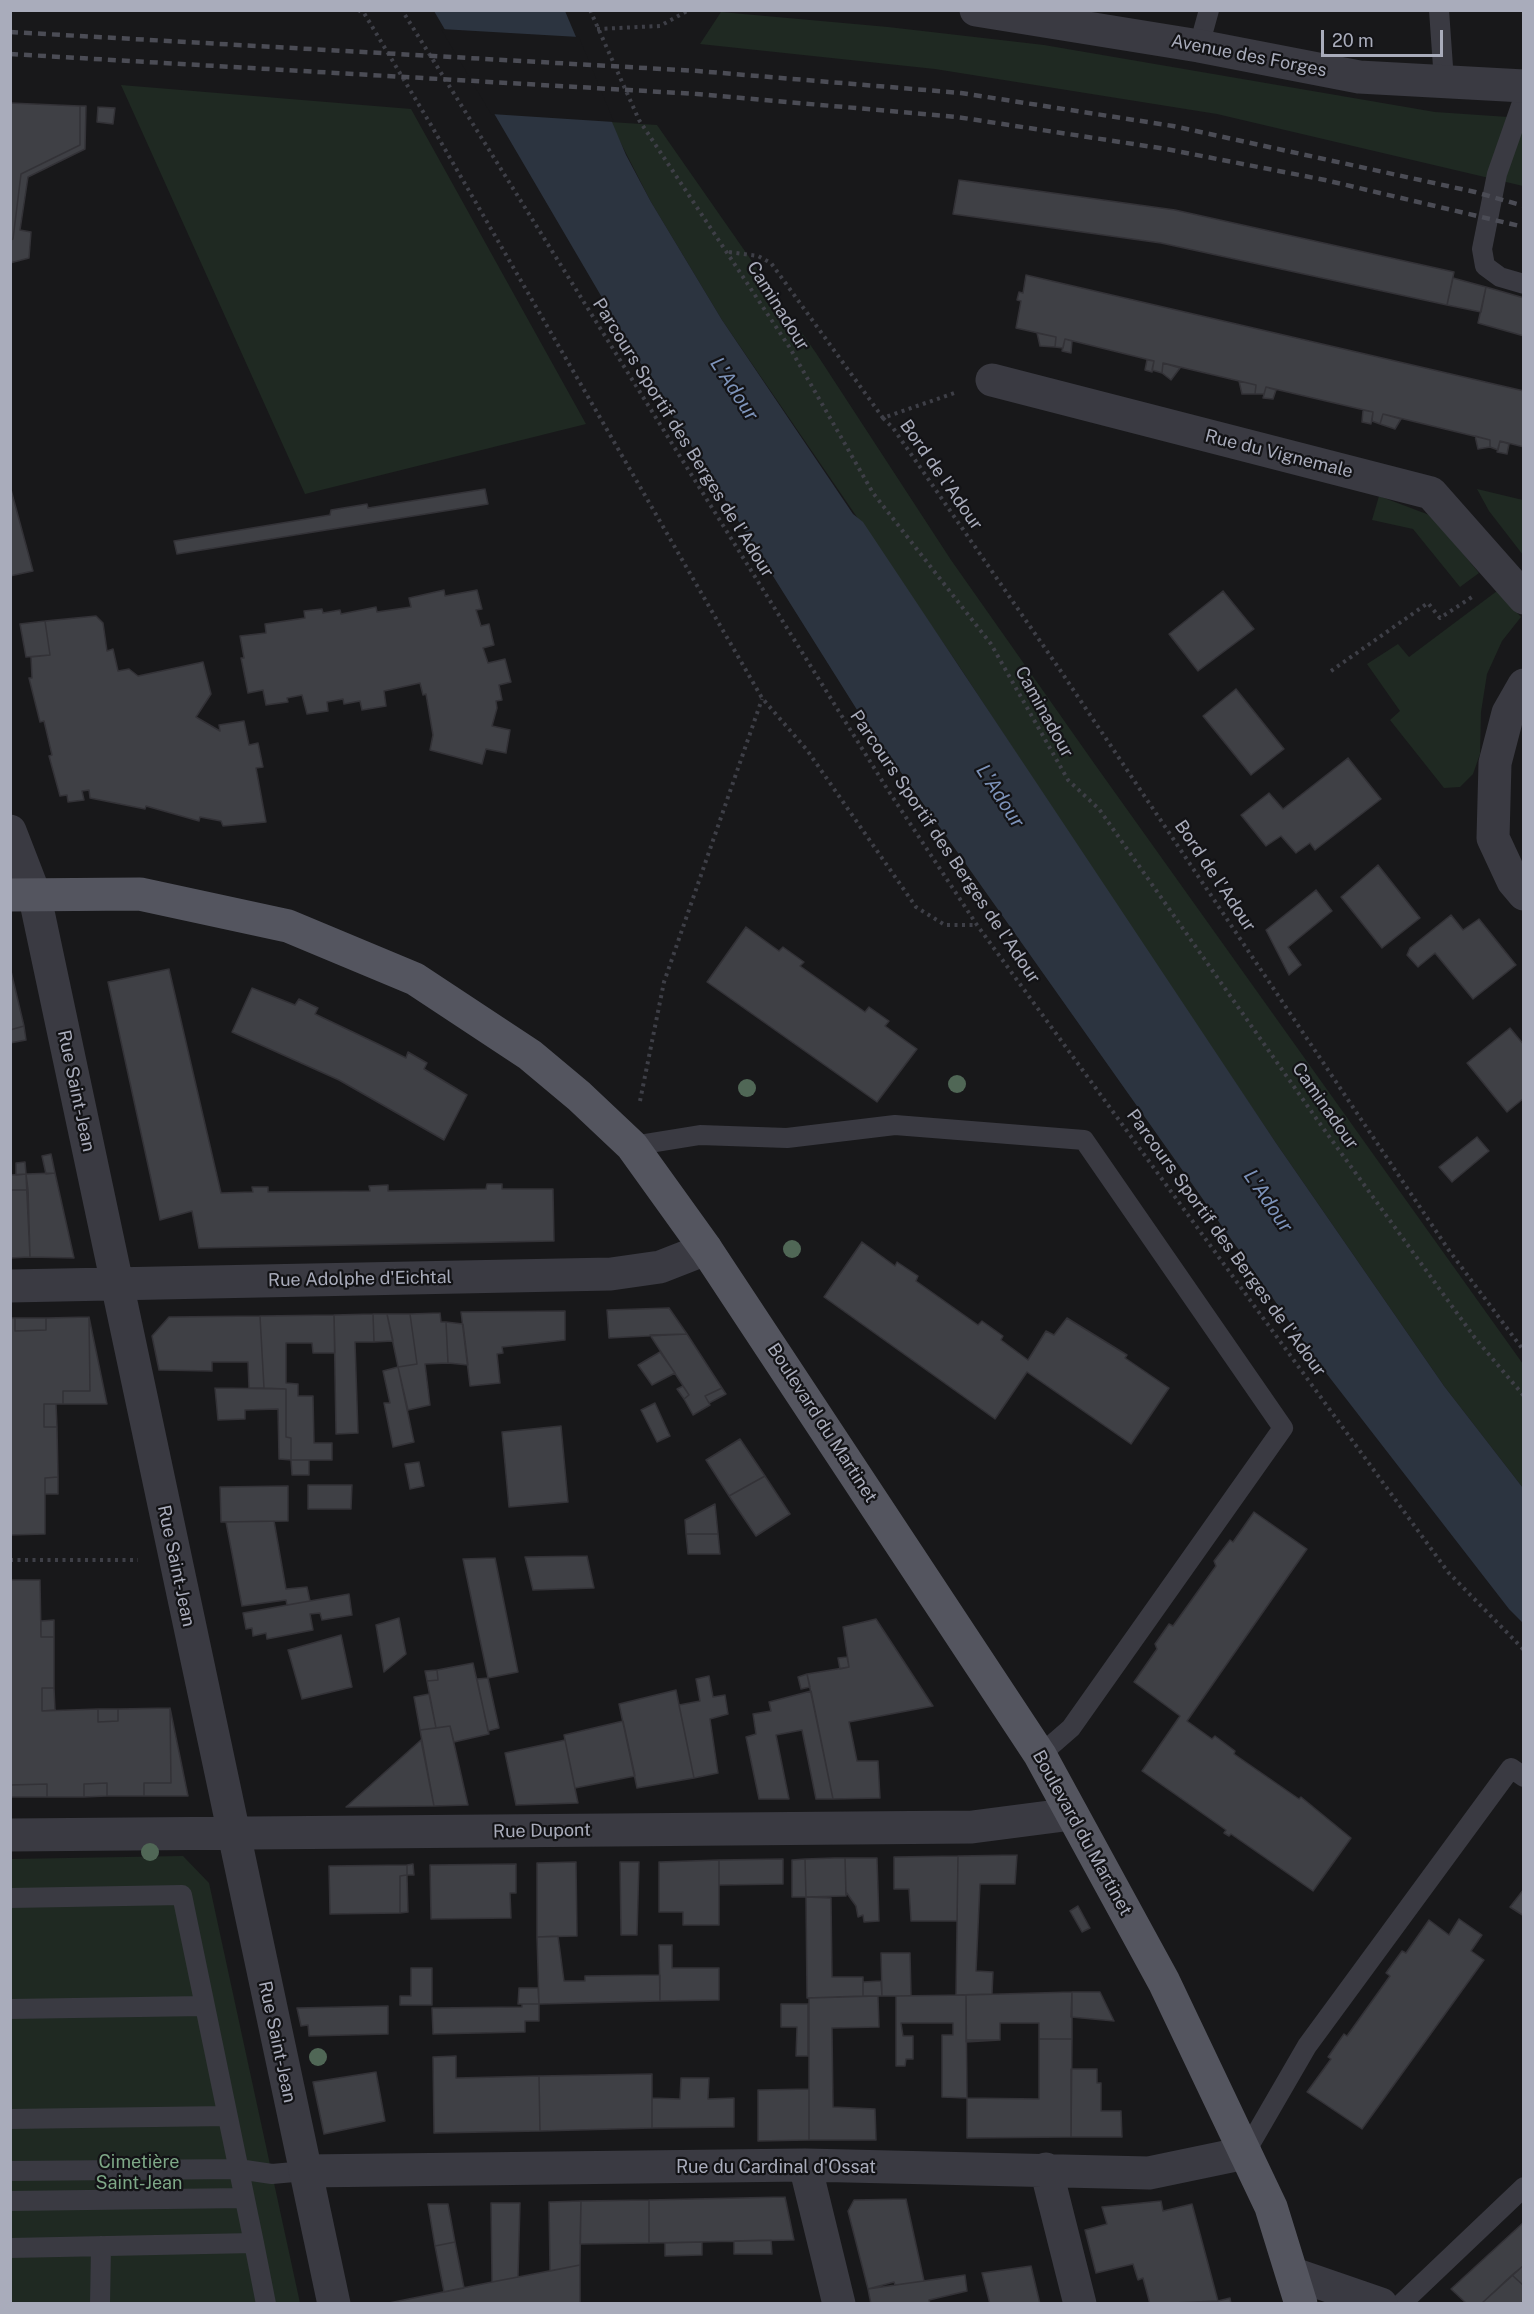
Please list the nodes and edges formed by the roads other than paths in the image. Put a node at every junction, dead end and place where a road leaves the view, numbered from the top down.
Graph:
1 (976, 10) edge
2 (1209, 10) edge
3 (1439, 10) edge
4 (1199, 46) junction
5 (1444, 81) junction
6 (1524, 86) edge
7 (1524, 97) edge
8 (1524, 284) edge
9 (992, 380) road end
10 (1524, 598) edge
11 (1524, 685) edge
12 (10, 831) edge
13 (22, 894) edge
14 (1524, 894) edge
15 (632, 1146) junction
16 (706, 1249) junction
17 (118, 1284) junction
18 (10, 1286) edge
19 (1040, 1755) junction
20 (1524, 1777) edge
21 (1072, 1814) junction
22 (232, 1834) junction
23 (10, 1835) edge
24 (10, 1898) edge
25 (204, 2006) junction
26 (10, 2009) edge
27 (226, 2116) junction
28 (10, 2119) edge
29 (1245, 2153) junction
30 (805, 2165) junction
31 (238, 2169) junction
32 (1046, 2169) junction
33 (10, 2171) edge
34 (305, 2171) junction
35 (1524, 2187) edge
36 (244, 2198) junction
37 (10, 2201) edge
38 (254, 2243) junction
39 (101, 2246) junction
40 (10, 2248) edge
41 (1297, 2289) edge
42 (100, 2304) edge
43 (266, 2304) edge
44 (333, 2304) edge
45 (839, 2304) edge
46 (1080, 2304) edge
47 (1381, 2304) edge
48 (1401, 2304) edge

1 - 4 street, Avenue des Forges
2 - 4 lane
3 - 5 lane
4 - 5 street, Avenue des Forges
5 - 6 street, Avenue des Forges
7 - 8 lane
9 - 10 street, Rue du Vignemale
11 - 14 street
12 - 13 street, Rue Saint-Jean
13 - 15 main road, Boulevard du Martinet
13 - 17 street, Rue Saint-Jean
15 - 16 main road, Boulevard du Martinet
15 - 19 lane
16 - 17 street, Rue Adolphe d'Eichtal
16 - 19 main road, Boulevard du Martinet
17 - 18 street, Rue Adolphe d'Eichtal
17 - 22 street, Rue Saint-Jean
19 - 21 main road, Boulevard du Martinet
20 - 29 lane
21 - 22 street, Rue Dupont
21 - 29 main road, Boulevard du Martinet
22 - 23 street, Rue Dupont
22 - 34 street, Rue Saint-Jean
24 - 25 lane
25 - 26 lane
25 - 27 lane
27 - 28 lane
27 - 31 lane
29 - 32 street, Rue du Cardinal d'Ossat
29 - 41 main road, Boulevard du Martinet
30 - 32 street, Rue du Cardinal d'Ossat
30 - 34 street, Rue du Cardinal d'Ossat
30 - 45 street
31 - 33 lane
31 - 34 lane
31 - 36 lane
32 - 46 street
34 - 44 street, Rue Saint-Jean
35 - 48 lane
36 - 37 lane
36 - 38 lane
38 - 39 lane
38 - 43 lane
39 - 40 lane
39 - 42 lane
41 - 47 street

